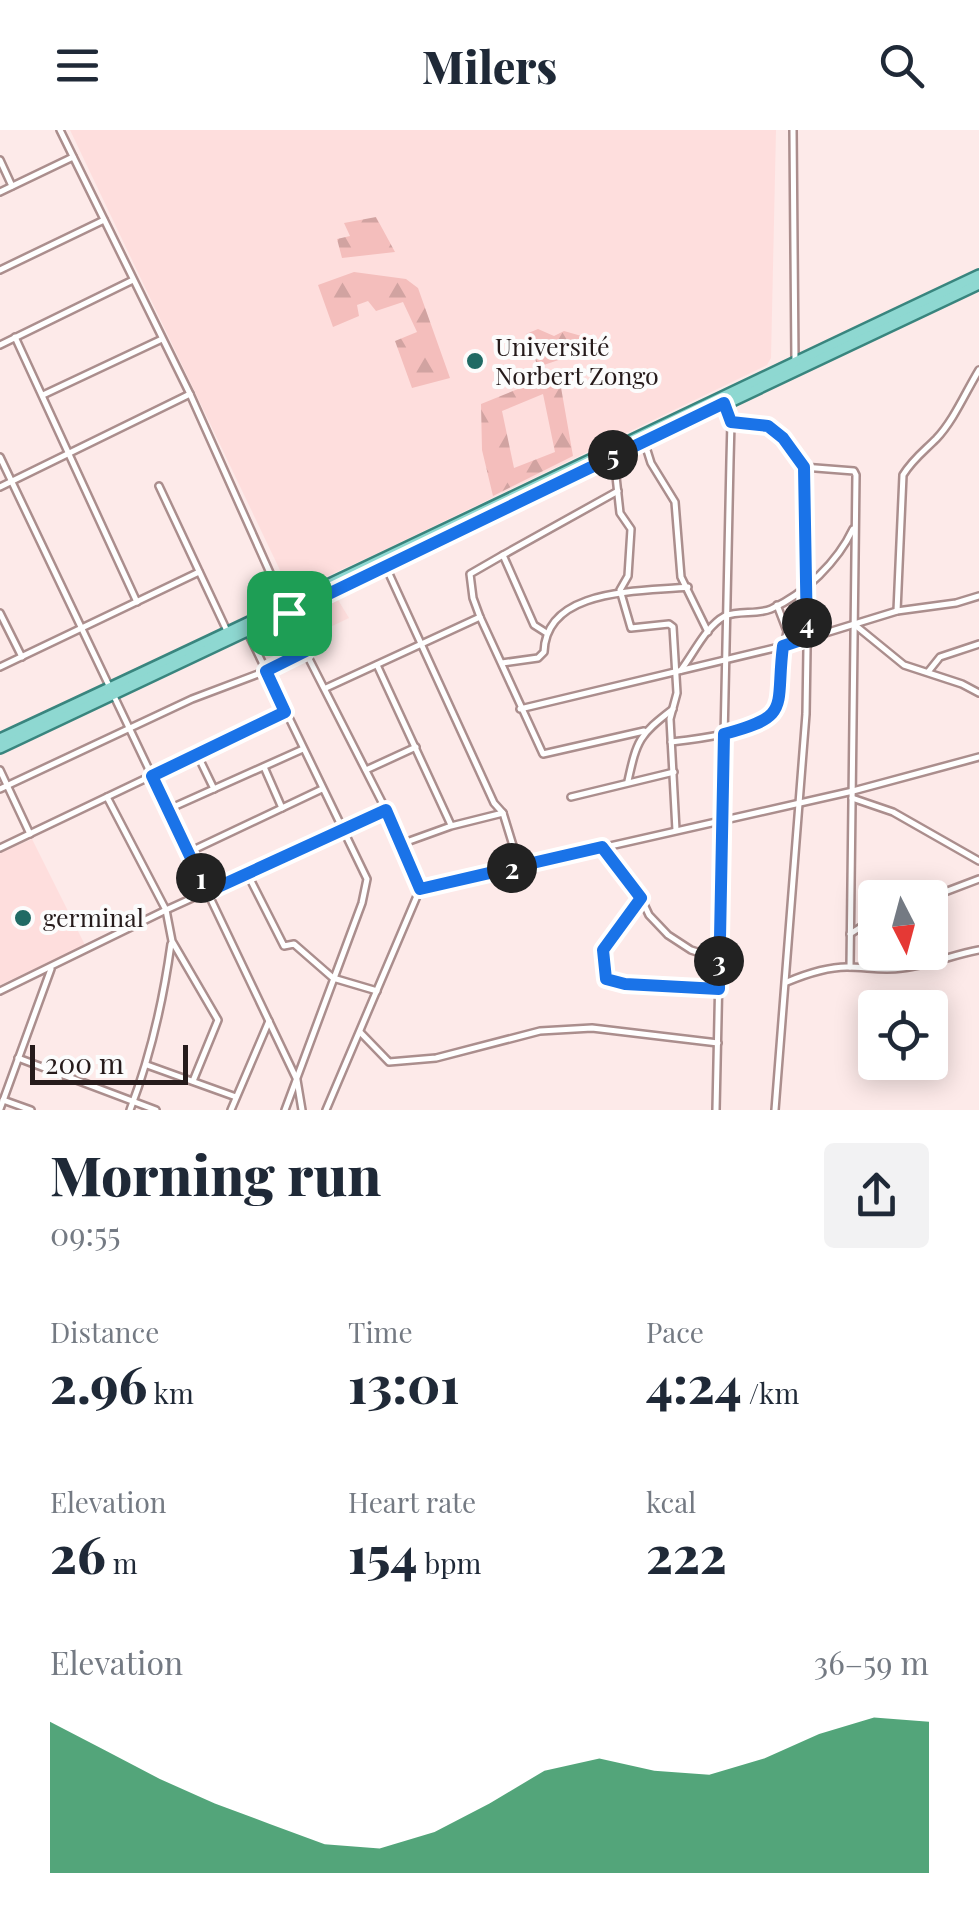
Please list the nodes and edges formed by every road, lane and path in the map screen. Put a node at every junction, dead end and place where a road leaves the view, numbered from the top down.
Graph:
1 (60, 130) edge
2 (793, 130) edge
3 (74, 157) junction
4 (0, 160) edge
5 (12, 186) junction
6 (0, 192) edge
7 (104, 220) junction
8 (0, 270) edge
9 (979, 275) edge
10 (133, 280) junction
11 (979, 284) edge
12 (15, 337) junction
13 (162, 339) junction
14 (0, 345) edge
15 (795, 365) junction
16 (979, 370) edge
17 (190, 394) junction
18 (42, 395) junction
19 (724, 403) junction
20 (731, 422) junction
21 (644, 441) junction
22 (70, 453) junction
23 (613, 455) junction
24 (0, 458) edge
25 (804, 467) junction
26 (12, 482) junction
27 (159, 486) dead end
28 (0, 487) edge
29 (618, 492) junction
30 (854, 526) junction
31 (503, 555) junction
32 (385, 565) junction
33 (199, 572) junction
34 (808, 582) junction
35 (688, 587) junction
36 (620, 590) junction
37 (979, 596) edge
38 (137, 602) junction
39 (776, 606) junction
40 (287, 610) junction
41 (897, 612) junction
42 (0, 613) edge
43 (727, 615) junction
44 (480, 617) junction
45 (855, 625) junction
46 (82, 628) junction
47 (545, 632) junction
48 (708, 632) junction
49 (248, 633) junction
50 (230, 637) junction
51 (807, 638) junction
52 (420, 644) junction
53 (979, 644) edge
54 (783, 646) junction
55 (306, 651) junction
56 (22, 657) junction
57 (726, 660) junction
58 (502, 663) junction
59 (377, 665) junction
60 (0, 668) edge
61 (266, 671) junction
62 (928, 672) junction
63 (676, 673) junction
64 (326, 688) junction
65 (112, 692) junction
66 (979, 693) edge
67 (676, 708) junction
68 (520, 710) junction
69 (285, 712) junction
70 (129, 728) junction
71 (644, 731) junction
72 (724, 734) junction
73 (0, 738) edge
74 (672, 742) junction
75 (416, 747) junction
76 (0, 748) edge
77 (304, 749) junction
78 (197, 754) junction
79 (979, 757) edge
80 (264, 766) junction
81 (0, 770) edge
82 (366, 770) junction
83 (674, 772) junction
84 (152, 776) junction
85 (628, 782) junction
86 (8, 785) junction
87 (214, 788) junction
88 (0, 789) edge
89 (322, 789) junction
90 (852, 794) junction
91 (107, 797) junction
92 (570, 797) dead end
93 (797, 803) junction
94 (282, 808) junction
95 (168, 809) junction
96 (386, 810) junction
97 (503, 813) junction
98 (724, 820) junction
99 (451, 826) junction
100 (676, 830) junction
101 (342, 831) junction
102 (30, 834) junction
103 (401, 844) junction
104 (602, 847) junction
105 (0, 848) edge
106 (188, 852) junction
107 (979, 860) edge
108 (519, 865) junction
109 (248, 873) junction
110 (979, 879) edge
111 (420, 889) junction
112 (948, 891) edge
113 (207, 892) junction
114 (641, 898) junction
115 (166, 910) junction
116 (858, 929) edge
117 (850, 934) junction
118 (172, 941) junction
119 (979, 950) edge
120 (719, 959) junction
121 (52, 966) junction
122 (850, 966) junction
123 (334, 978) junction
124 (786, 982) junction
125 (719, 989) junction
126 (0, 991) edge
127 (377, 991) junction
128 (269, 1021) junction
129 (360, 1032) junction
130 (718, 1043) junction
131 (18, 1058) junction
132 (148, 1064) junction
133 (193, 1080) junction
134 (297, 1080) junction
135 (236, 1098) junction
136 (3, 1100) junction
137 (134, 1101) junction
138 (0, 1109) edge
139 (31, 1110) edge
140 (130, 1110) edge
141 (156, 1110) edge
142 (231, 1110) edge
143 (285, 1110) edge
144 (302, 1110) edge
145 (326, 1110) edge
146 (716, 1110) edge
147 (775, 1110) edge

1 - 3 street
2 - 15 street
3 - 5 street
3 - 7 street
4 - 5 street
5 - 6 street
7 - 8 street
7 - 10 street
9 - 15 main road
10 - 12 street
10 - 13 street
11 - 15 main road
12 - 14 street
12 - 18 street
13 - 17 street
13 - 18 street
15 - 19 main road
15 - 40 main road
16 - 41 street
17 - 22 street
17 - 40 street
18 - 22 street
19 - 20 street
19 - 21 main road
20 - 25 street
20 - 43 street
21 - 23 main road
21 - 35 street
22 - 26 street
22 - 38 street
23 - 29 street
23 - 32 main road
24 - 26 street
25 - 30 street
25 - 34 street
26 - 28 street
26 - 46 street
27 - 33 street
29 - 31 street
29 - 36 street
30 - 34 street
30 - 45 street
31 - 44 street
31 - 47 street
32 - 40 main road
32 - 52 street
33 - 38 street
33 - 50 street
34 - 39 street
34 - 51 street
35 - 36 street
35 - 48 street
36 - 47 street
36 - 63 street
37 - 41 street
38 - 46 street
39 - 43 street
39 - 54 street
40 - 49 main road
40 - 50 main road
40 - 55 street
41 - 45 street
42 - 56 street
43 - 48 street
43 - 57 street
44 - 52 street
44 - 58 street
45 - 51 street
45 - 62 street
45 - 90 street
46 - 56 street
46 - 65 street
47 - 58 street
48 - 63 street
49 - 50 main road
49 - 61 street
50 - 65 main road
51 - 54 street
51 - 93 street
52 - 59 street
52 - 97 street
53 - 62 street
54 - 57 street
54 - 72 street
55 - 61 street
55 - 64 street
56 - 60 street
57 - 63 street
57 - 72 street
58 - 68 street
59 - 64 street
59 - 75 street
61 - 69 street
61 - 70 street
62 - 66 street
63 - 67 street
63 - 68 street
64 - 82 street
65 - 70 street
65 - 73 main road
65 - 76 main road
67 - 71 street
67 - 74 street
68 - 71 street
69 - 77 street
69 - 78 street
70 - 84 street
70 - 86 street
71 - 85 street
72 - 74 street
72 - 98 street
74 - 83 street
75 - 82 street
75 - 99 street
77 - 80 street
77 - 89 street
78 - 84 street
78 - 87 street
79 - 90 street
80 - 87 street
80 - 94 street
81 - 86 street
82 - 96 street
83 - 85 street
83 - 100 street
84 - 91 street
84 - 95 street
85 - 92 street
86 - 88 street
86 - 102 street
87 - 95 street
89 - 94 street
89 - 101 street
90 - 93 street
90 - 107 street
90 - 117 street
91 - 102 street
91 - 115 street
93 - 98 street
93 - 124 street
94 - 106 street
95 - 106 street
96 - 101 street
96 - 103 street
97 - 99 street
97 - 108 street
98 - 100 street
98 - 120 street
99 - 103 street
100 - 104 street
101 - 109 street
101 - 123 street
102 - 105 street
103 - 111 street
104 - 108 street
104 - 114 street
106 - 113 street
108 - 111 street
109 - 113 street
109 - 123 street
110 - 112 street
111 - 127 street
113 - 115 street
113 - 128 street
114 - 120 street
114 - 125 street
115 - 118 street
115 - 121 street
116 - 117 street
117 - 122 street
118 - 132 street
118 - 133 street
119 - 122 street
120 - 125 street
121 - 126 street
121 - 131 street
122 - 124 street
123 - 127 street
123 - 134 street
124 - 147 street
125 - 130 street
127 - 129 street
128 - 134 street
128 - 135 street
129 - 130 street
129 - 145 street
130 - 146 street
131 - 136 street
131 - 137 street
132 - 133 street
132 - 137 street
133 - 135 street
134 - 143 street
134 - 144 street
135 - 142 street
136 - 138 street
136 - 139 street
137 - 140 street
137 - 141 street

